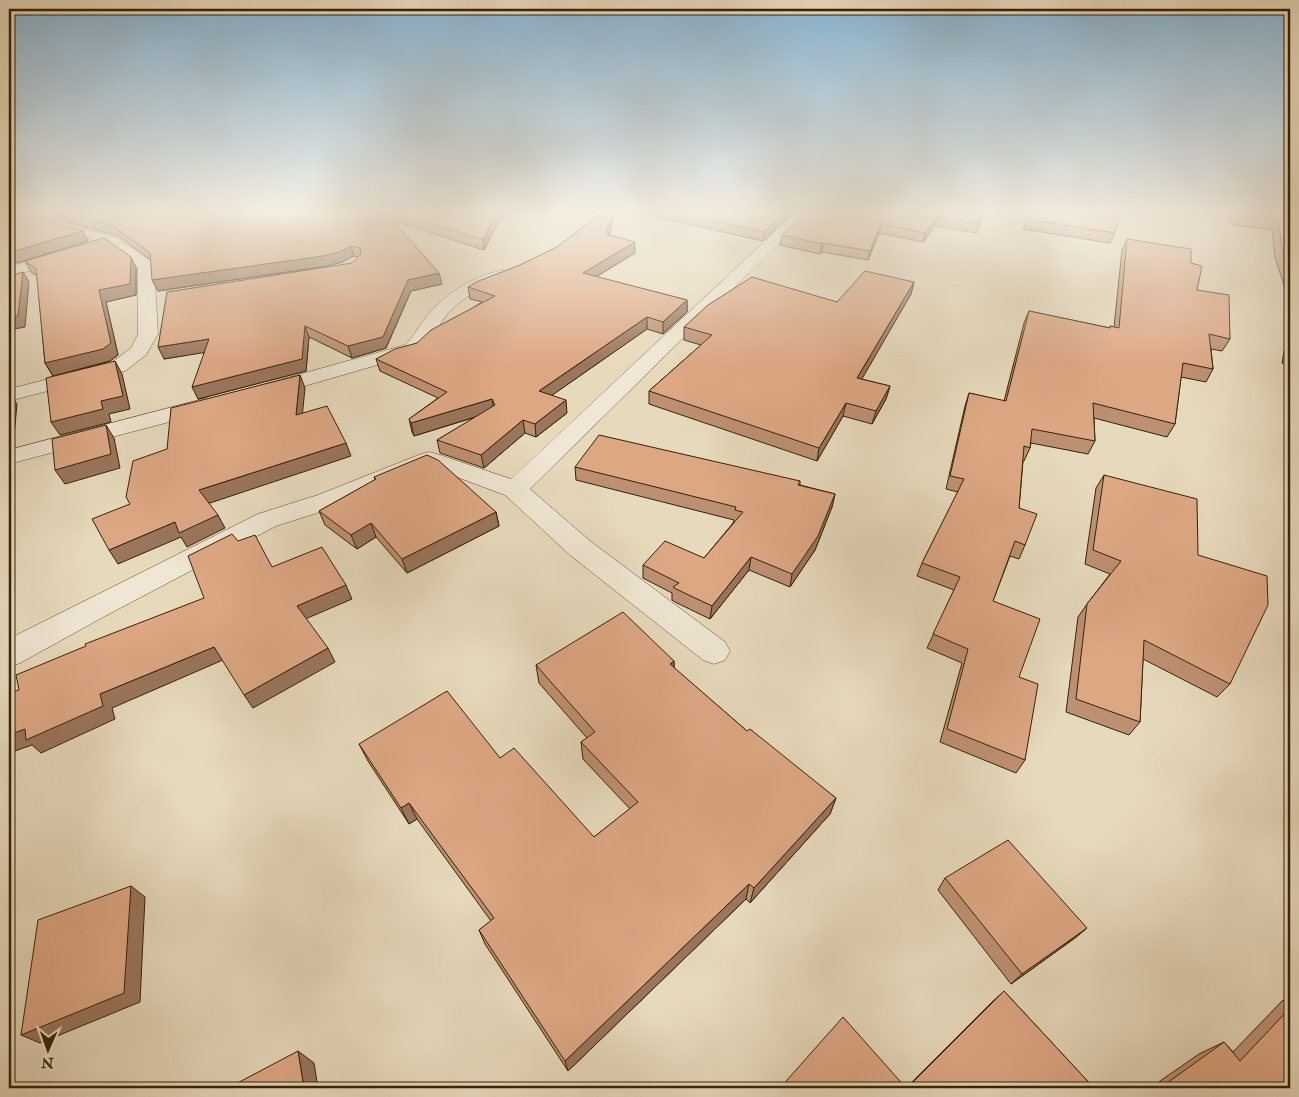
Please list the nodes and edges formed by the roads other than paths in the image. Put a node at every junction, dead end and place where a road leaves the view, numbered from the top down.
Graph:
1 (38, 263) edge
2 (143, 263) edge
3 (751, 263) edge
4 (515, 270) edge
5 (9, 272) edge
6 (167, 297) edge
7 (148, 300) junction
8 (9, 395) edge
9 (9, 457) edge
10 (514, 489) junction
11 (714, 651) dead end
12 (9, 654) edge

1 - 5 street
2 - 7 street
3 - 10 street
4 - 9 street
6 - 7 street
7 - 8 street
10 - 11 street
10 - 12 street

